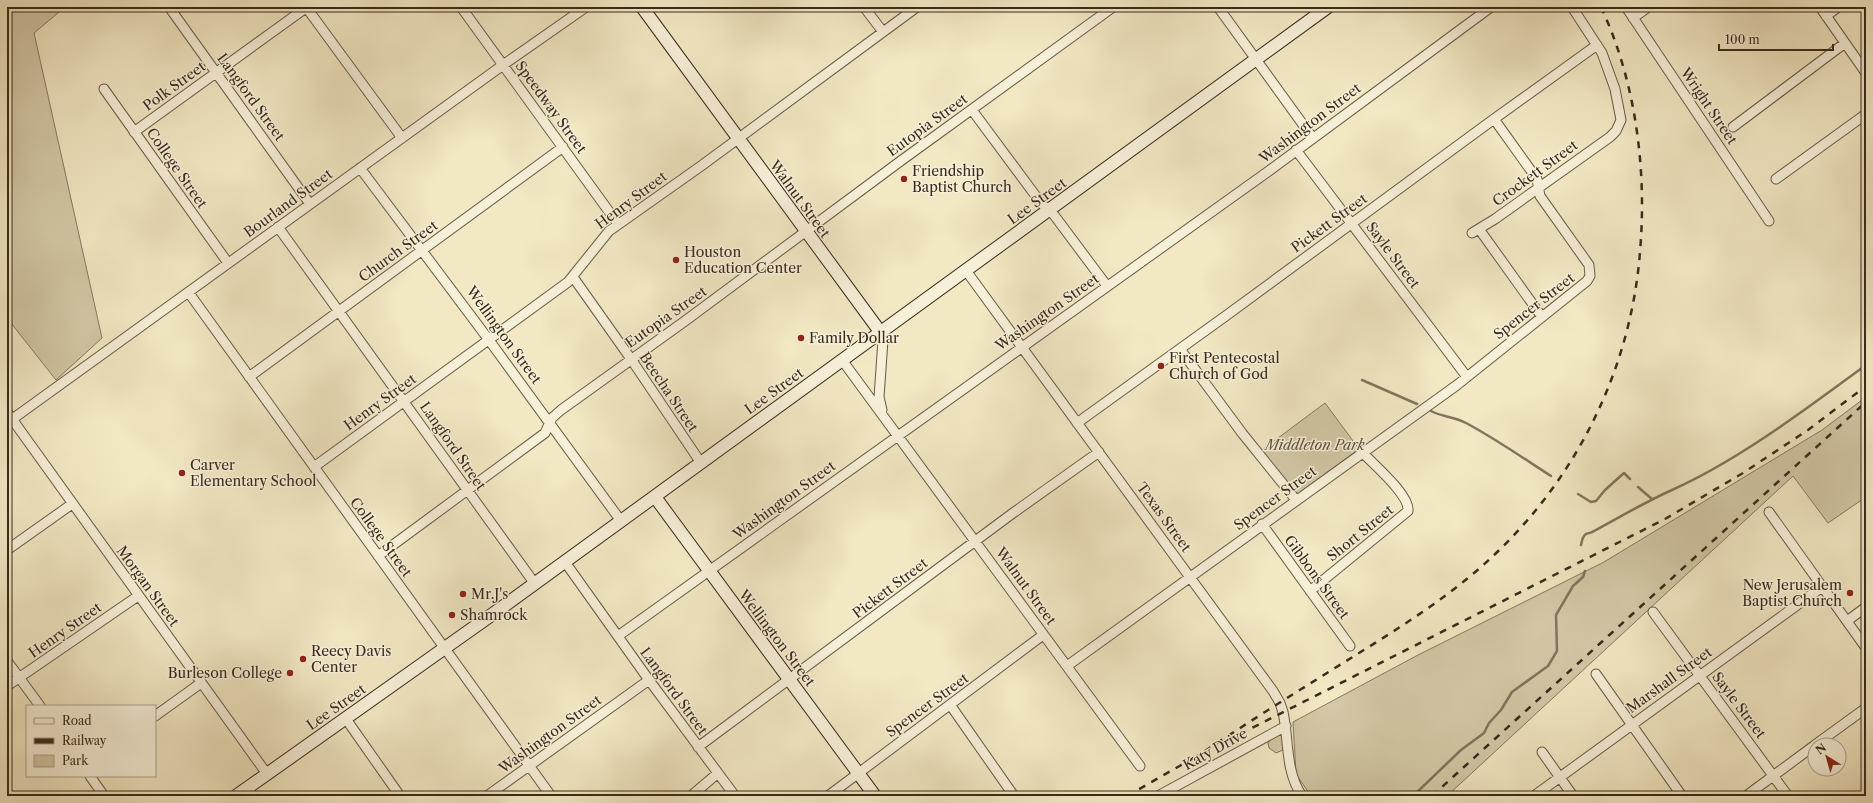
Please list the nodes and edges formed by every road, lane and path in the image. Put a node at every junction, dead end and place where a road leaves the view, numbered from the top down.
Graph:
1 (168, 7) edge
2 (307, 7) edge
3 (461, 7) edge
4 (586, 7) edge
5 (642, 7) edge
6 (864, 7) edge
7 (917, 7) edge
8 (1112, 7) edge
9 (1218, 7) edge
10 (1328, 7) edge
11 (1491, 7) edge
12 (1572, 7) edge
13 (1626, 7) edge
14 (1648, 7) edge
15 (1820, 7) edge
16 (1838, 7) edge
17 (1826, 16) junction
18 (1633, 18) junction
19 (883, 32) junction
20 (1845, 43) junction
21 (1597, 45) junction
22 (1256, 59) junction
23 (503, 65) junction
24 (216, 73) junction
25 (1866, 73) edge
26 (104, 90) dead end
27 (972, 110) junction
28 (1866, 114) edge
29 (1494, 119) junction
30 (1733, 127) dead end
31 (134, 132) junction
32 (402, 138) junction
33 (1312, 138) junction
34 (738, 139) junction
35 (563, 148) junction
36 (1296, 150) junction
37 (360, 168) junction
38 (1776, 179) dead end
39 (1539, 188) junction
40 (310, 204) junction
41 (1048, 211) junction
42 (1769, 221) dead end
43 (618, 224) junction
44 (1352, 224) junction
45 (278, 227) junction
46 (805, 232) junction
47 (423, 250) junction
48 (228, 263) junction
49 (966, 272) junction
50 (573, 277) junction
51 (1107, 286) junction
52 (189, 293) junction
53 (339, 312) junction
54 (1542, 317) junction
55 (880, 333) junction
56 (489, 340) junction
57 (1022, 346) junction
58 (1180, 349) junction
59 (631, 359) junction
60 (842, 360) junction
61 (1468, 377) junction
62 (249, 378) junction
63 (404, 402) junction
64 (9, 418) edge
65 (549, 423) junction
66 (889, 423) junction
67 (1077, 423) junction
68 (898, 436) junction
69 (1099, 452) junction
70 (1363, 452) junction
71 (701, 463) junction
72 (314, 467) junction
73 (467, 491) junction
74 (655, 497) junction
75 (1296, 500) junction
76 (72, 504) junction
77 (1769, 512) dead end
78 (621, 522) junction
79 (1262, 524) junction
80 (975, 542) junction
81 (7, 550) edge
82 (378, 556) junction
83 (565, 562) junction
84 (709, 572) junction
85 (1191, 577) junction
86 (535, 584) junction
87 (1822, 587) junction
88 (1310, 591) junction
89 (138, 596) junction
90 (1866, 607) edge
91 (1653, 612) dead end
92 (1847, 621) junction
93 (1043, 635) junction
94 (618, 636) junction
95 (1350, 646) dead end
96 (1866, 648) edge
97 (444, 649) junction
98 (7, 661) edge
99 (1067, 666) junction
100 (1596, 674) dead end
101 (1699, 676) junction
102 (20, 678) junction
103 (648, 680) junction
104 (790, 680) junction
105 (201, 683) junction
106 (7, 686) edge
107 (39, 705) edge
108 (951, 706) junction
109 (1866, 708) edge
110 (156, 715) edge
111 (346, 719) junction
112 (1631, 725) junction
113 (1286, 726) junction
114 (1826, 737) edge
115 (698, 746) junction
116 (1807, 751) edge
117 (1542, 752) dead end
118 (529, 766) junction
119 (1140, 766) dead end
120 (858, 773) junction
121 (267, 774) junction
122 (718, 774) junction
123 (1774, 775) junction
124 (91, 777) edge
125 (1559, 777) junction
126 (104, 796) edge
127 (236, 796) edge
128 (400, 796) edge
129 (487, 796) edge
130 (551, 796) edge
131 (691, 796) edge
132 (734, 796) edge
133 (828, 796) edge
134 (875, 796) edge
135 (1014, 796) edge
136 (1160, 796) edge
137 (1302, 796) edge
138 (1534, 796) edge
139 (1573, 796) edge
140 (1682, 796) edge
141 (1746, 796) edge
142 (1788, 796) edge

1 - 24 street, Langford Street
2 - 24 street, Polk Street
2 - 32 street
3 - 23 street, Speedway Street
4 - 23 street, Bourland Street
5 - 34 main road, Walnut Street
6 - 19 street
7 - 19 street, Henry Street
8 - 27 street, Eutopia Street
9 - 22 street
10 - 22 main road, Lee Street
11 - 33 street, Washington Street
12 - 21 street
13 - 18 street, Wright Street
14 - 18 street
15 - 17 street
16 - 17 street
17 - 20 street
18 - 42 street, Wright Street
19 - 34 street, Henry Street
20 - 25 street
20 - 30 street
21 - 29 street, Pickett Street
21 - 39 street, Crockett Street
22 - 33 street
22 - 41 main road, Lee Street
23 - 32 street, Bourland Street
23 - 35 street, Speedway Street
24 - 31 street, Polk Street
24 - 40 street, Langford Street
26 - 31 street, College Street
27 - 41 street
27 - 46 street, Eutopia Street
28 - 38 street
29 - 39 street
29 - 44 street, Pickett Street
31 - 48 street, College Street
32 - 37 street, Bourland Street
33 - 36 street, Washington Street
34 - 43 street, Henry Street
34 - 46 main road, Walnut Street
35 - 43 street, Speedway Street
35 - 47 street, Church Street
36 - 44 street, Sayle Street
36 - 51 street, Washington Street
37 - 40 street, Bourland Street
37 - 47 street, Wellington Street
39 - 54 street, Spencer Street
39 - 54 street, Crockett Street
40 - 45 street, Bourland Street
41 - 49 main road, Lee Street
41 - 51 street
43 - 50 street, Henry Street
44 - 58 street, Pickett Street
44 - 61 street, Sayle Street
45 - 48 street, Bourland Street
45 - 53 street, Langford Street
46 - 55 main road, Walnut Street
46 - 59 street, Eutopia Street
47 - 53 street, Church Street
47 - 56 street, Wellington Street
48 - 52 street, Bourland Street
49 - 55 main road, Lee Street
49 - 57 street, Texas Street
50 - 56 street, Henry Street
50 - 59 street, Beecha Street
51 - 57 street, Washington Street
52 - 62 street, College Street
52 - 64 street, Bourland Street
53 - 62 street, Church Street
53 - 63 street, Langford Street
54 - 61 street, Spencer Street
55 - 60 main road, Lee Street
55 - 66 street, Walnut Street
56 - 63 street, Henry Street
56 - 65 street, Wellington Street
57 - 67 street, Texas Street
57 - 68 street, Washington Street
58 - 67 street, Pickett Street
58 - 75 street
59 - 65 street, Eutopia Street
59 - 71 street, Beecha Street
60 - 66 street, Walnut Street
60 - 71 main road, Lee Street
61 - 70 street, Spencer Street
62 - 72 street, College Street
63 - 72 street, Henry Street
63 - 73 street, Langford Street
64 - 76 street, Morgan Street
65 - 73 street, Eutopia Street
65 - 78 street, Wellington Street
66 - 68 street, Walnut Street
67 - 69 street, Texas Street
68 - 80 street, Walnut Street
68 - 84 street, Washington Street
69 - 80 street, Pickett Street
69 - 85 street, Texas Street
70 - 75 street, Spencer Street
70 - 88 street, Short Street
71 - 74 main road, Lee Street
72 - 82 street, College Street
73 - 82 street, Eutopia Street
73 - 86 street, Langford Street
74 - 78 main road, Lee Street
74 - 84 main road, Wellington Street
75 - 79 street, Spencer Street
76 - 81 street
76 - 89 street, Morgan Street
77 - 87 street
78 - 83 main road, Lee Street
79 - 85 street, Spencer Street
79 - 88 street, Gibbons Street
80 - 93 street, Walnut Street
80 - 104 street, Pickett Street
82 - 97 street, College Street
83 - 86 main road, Lee Street
83 - 94 street, Langford Street
84 - 94 street, Washington Street
84 - 104 main road, Wellington Street
85 - 99 street, Spencer Street
85 - 113 street, Texas Street
86 - 97 main road, Lee Street
87 - 92 street
87 - 101 street, Marshall Street
88 - 95 street, Gibbons Street
89 - 102 street, Henry Street
89 - 105 street, Morgan Street
90 - 92 street
91 - 101 street, Sayle Street
92 - 96 street
93 - 99 street, Walnut Street
93 - 108 street, Spencer Street
94 - 103 street, Langford Street
97 - 111 main road, Lee Street
97 - 118 street, College Street
98 - 102 street
99 - 119 street, Walnut Street
100 - 112 street
101 - 112 street, Marshall Street
101 - 123 street, Sayle Street
102 - 106 street, Henry Street
102 - 107 street
103 - 115 street, Langford Street
103 - 118 street, Washington Street
104 - 115 street, Pickett Street
104 - 120 main road, Wellington Street
105 - 110 street
105 - 121 street, Morgan Street
108 - 120 street, Spencer Street
108 - 135 street
109 - 114 street
111 - 121 main road, Lee Street
111 - 128 street
112 - 125 street, Marshall Street
112 - 140 street
113 - 136 street, Katy Drive
113 - 137 street, Texas Street
115 - 122 street, Langford Street
116 - 123 street
117 - 125 street
118 - 129 street, Washington Street
118 - 130 street, College Street
120 - 133 street, Spencer Street
120 - 134 main road, Wellington Street
121 - 127 main road, Lee Street
122 - 131 street
122 - 132 street, Langford Street
123 - 141 street
123 - 142 street, Sayle Street
124 - 126 street
125 - 138 street, Marshall Street
125 - 139 street

